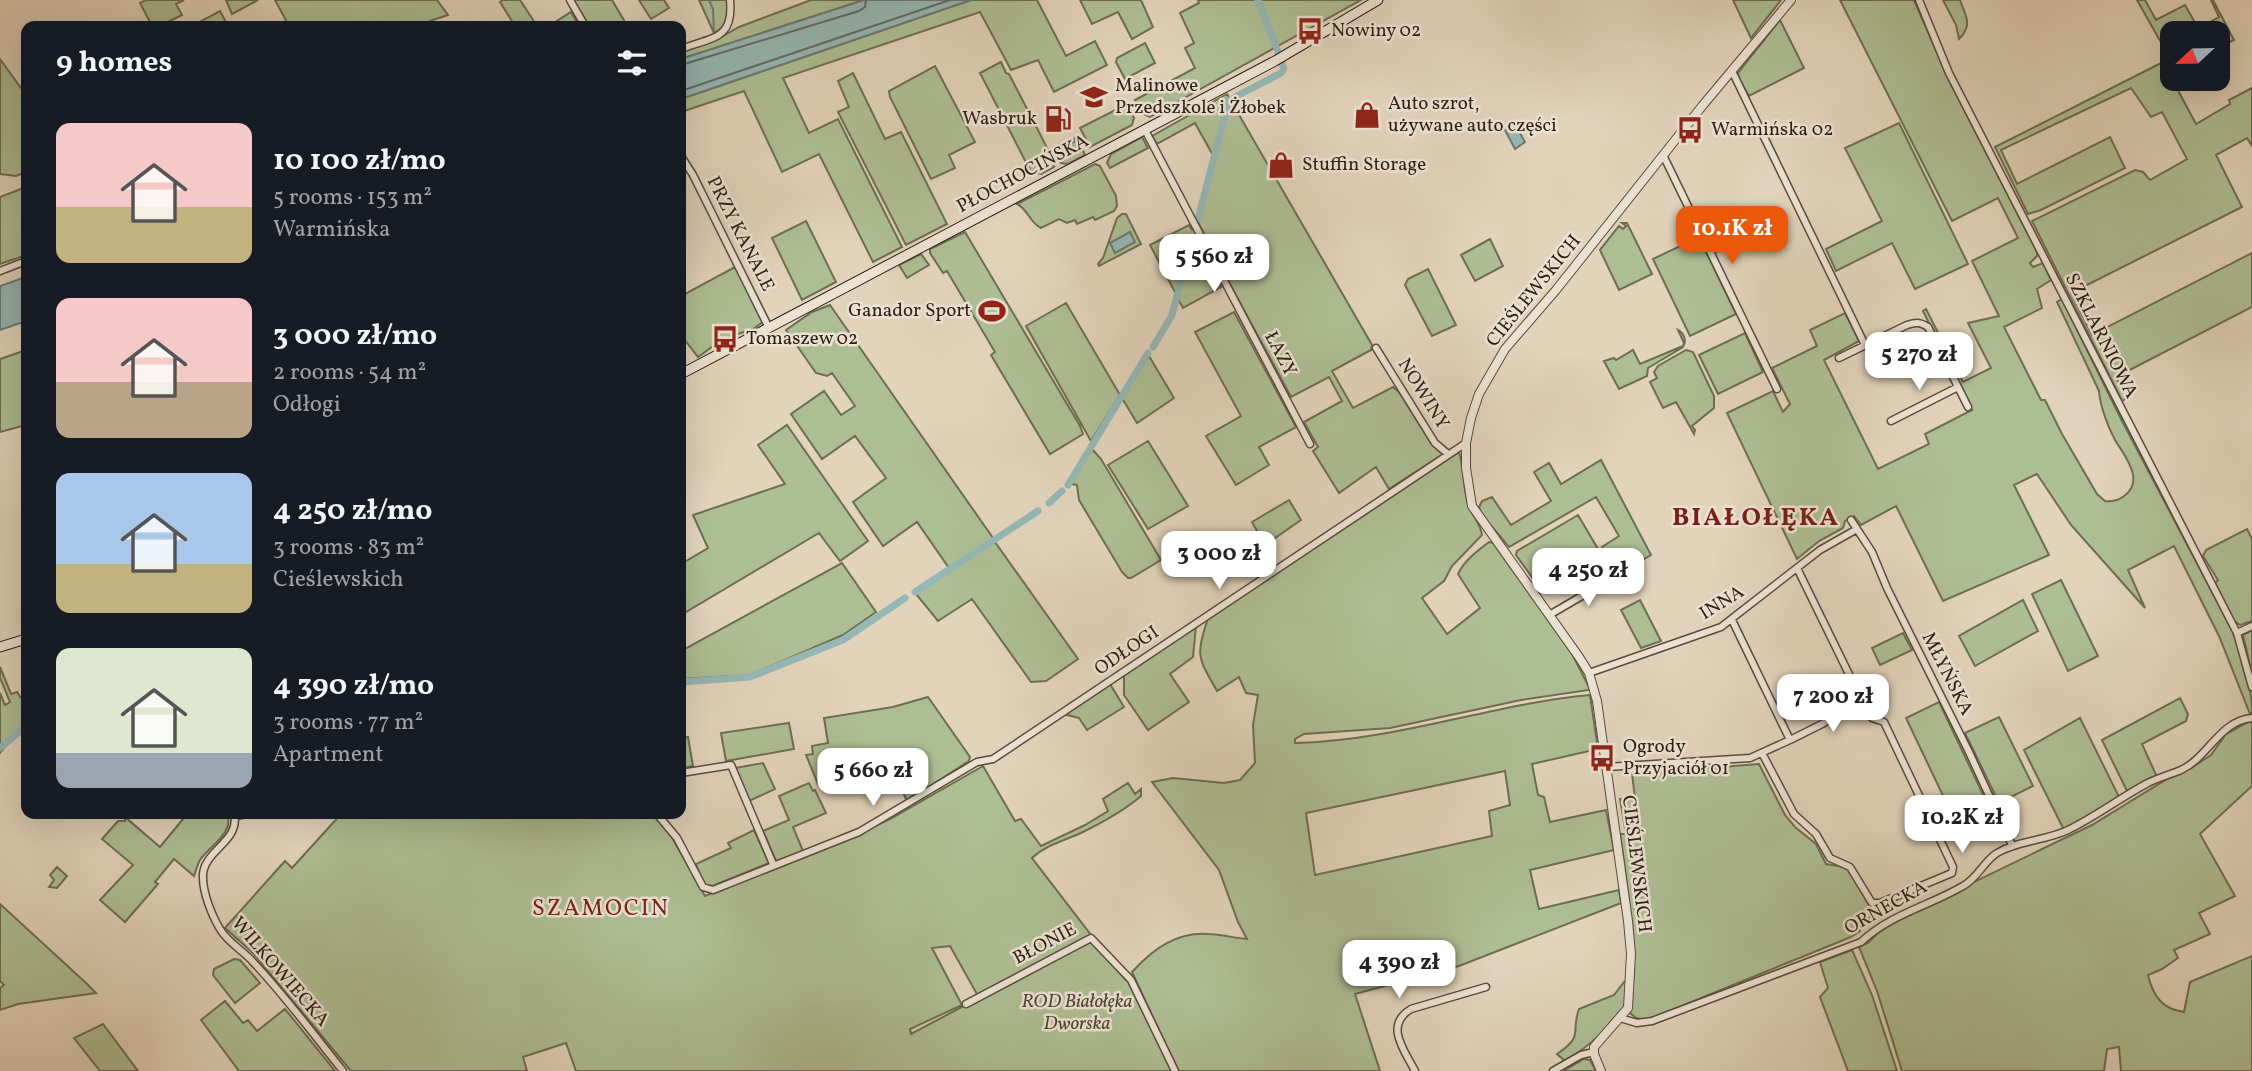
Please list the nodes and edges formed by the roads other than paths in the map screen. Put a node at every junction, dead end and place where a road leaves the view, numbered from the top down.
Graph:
1 (570, 0) edge
2 (730, 0) edge
3 (1378, 0) edge
4 (1791, 0) edge
5 (1919, 0) edge
6 (582, 21) edge
7 (686, 47) edge
8 (1732, 71) junction
9 (1145, 130) junction
10 (1663, 155) junction
11 (686, 165) edge
12 (21, 263) edge
13 (0, 271) edge
14 (769, 328) junction
15 (1865, 345) junction
16 (1376, 348) dead end
17 (1839, 358) dead end
18 (686, 371) edge
19 (1958, 387) junction
20 (1777, 389) dead end
21 (1968, 407) dead end
22 (1891, 421) dead end
23 (1466, 443) junction
24 (1310, 444) dead end
25 (1448, 454) junction
26 (1851, 520) dead end
27 (1857, 529) junction
28 (1797, 568) junction
29 (1611, 579) dead end
30 (1551, 614) junction
31 (1732, 620) junction
32 (2252, 626) edge
33 (2237, 633) junction
34 (21, 641) edge
35 (0, 647) edge
36 (1588, 673) junction
37 (2252, 687) edge
38 (1861, 700) junction
39 (2252, 718) edge
40 (1790, 740) junction
41 (1762, 753) junction
42 (1607, 767) junction
43 (686, 772) edge
44 (234, 819) edge
45 (661, 819) edge
46 (2012, 845) junction
47 (774, 864) junction
48 (1486, 987) dead end
49 (966, 1004) dead end
50 (1620, 1018) junction
51 (1594, 1052) junction
52 (343, 1071) edge
53 (1175, 1071) edge
54 (1415, 1071) edge
55 (1553, 1071) edge
56 (1601, 1071) edge

1 - 6 street
2 - 7 street
3 - 9 main road, PŁOCHOCIŃSKA
4 - 8 street, CIEŚLEWSKICH
5 - 33 street, SZKLARNIOWA
8 - 10 street, CIEŚLEWSKICH
8 - 15 street
9 - 14 main road, PŁOCHOCIŃSKA
9 - 24 street, ŁAZY
10 - 20 street
10 - 23 street, CIEŚLEWSKICH
11 - 14 street, PRZY KANALE
12 - 13 street
14 - 18 main road, PŁOCHOCIŃSKA
15 - 17 street
15 - 19 street
16 - 25 street, NOWINY
19 - 21 street
19 - 22 street
23 - 25 street, ODŁOGI
23 - 30 street, CIEŚLEWSKICH
25 - 47 street, ODŁOGI
26 - 27 street, MŁYŃSKA
27 - 28 street, INNA
27 - 46 street, MŁYŃSKA
28 - 31 street, INNA
28 - 38 street
29 - 30 street
30 - 36 street, CIEŚLEWSKICH
31 - 36 street, INNA
31 - 40 street
32 - 33 street
33 - 37 street, SZKLARNIOWA
34 - 35 main road
36 - 42 street, CIEŚLEWSKICH
38 - 40 street
38 - 41 street
39 - 46 street, ORNECKA
40 - 41 street
41 - 42 street
42 - 50 street, CIEŚLEWSKICH
43 - 47 street
44 - 52 street, WILKOWIECKA
45 - 47 street, ODŁOGI
46 - 50 street, ORNECKA
48 - 54 street
49 - 53 street, BŁONIE
50 - 51 street, CIEŚLEWSKICH
51 - 55 street
51 - 56 street

